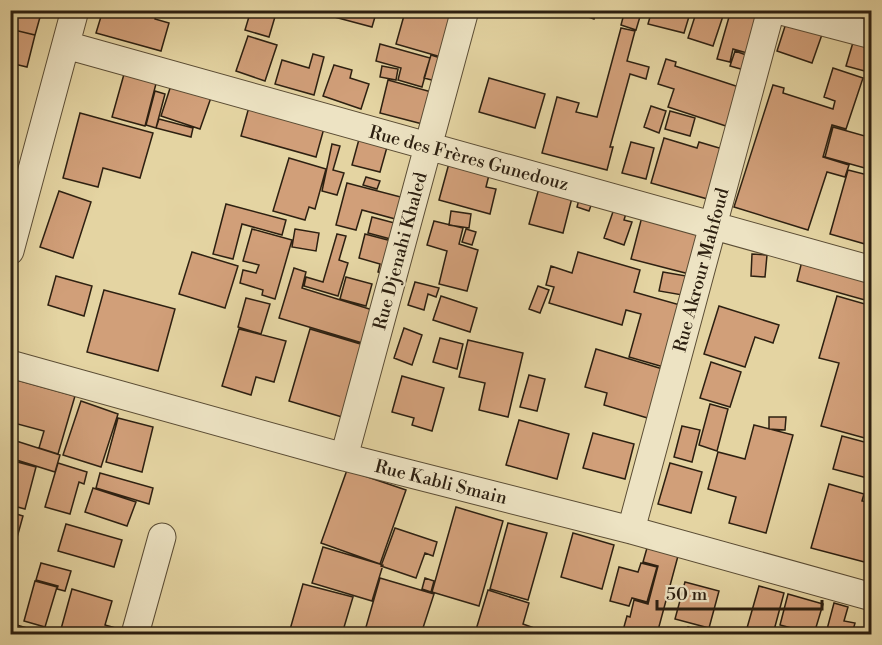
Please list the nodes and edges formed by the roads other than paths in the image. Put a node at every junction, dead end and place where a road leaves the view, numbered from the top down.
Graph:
1 (75, 10) edge
2 (465, 10) edge
3 (771, 10) edge
4 (777, 10) edge
5 (872, 35) edge
6 (66, 45) junction
7 (428, 147) junction
8 (713, 225) junction
9 (10, 251) edge
10 (872, 270) edge
11 (10, 364) edge
12 (344, 457) junction
13 (631, 530) junction
14 (162, 537) dead end
15 (872, 597) edge
16 (135, 634) edge

1 - 6 street
2 - 7 street, Rue Djenahi Khaled
3 - 8 street, Rue Akrour Mahfoud
4 - 5 street
6 - 7 street, Rue des Frères Gunedouz
6 - 9 street
7 - 8 street, Rue des Frères Gunedouz
7 - 12 street, Rue Djenahi Khaled
8 - 10 street, Rue des Frères Gunedouz
8 - 13 street, Rue Akrour Mahfoud
11 - 12 street, Rue Kabli Smain
12 - 13 street, Rue Kabli Smain
13 - 15 street, Rue Kabli Smain
14 - 16 street

